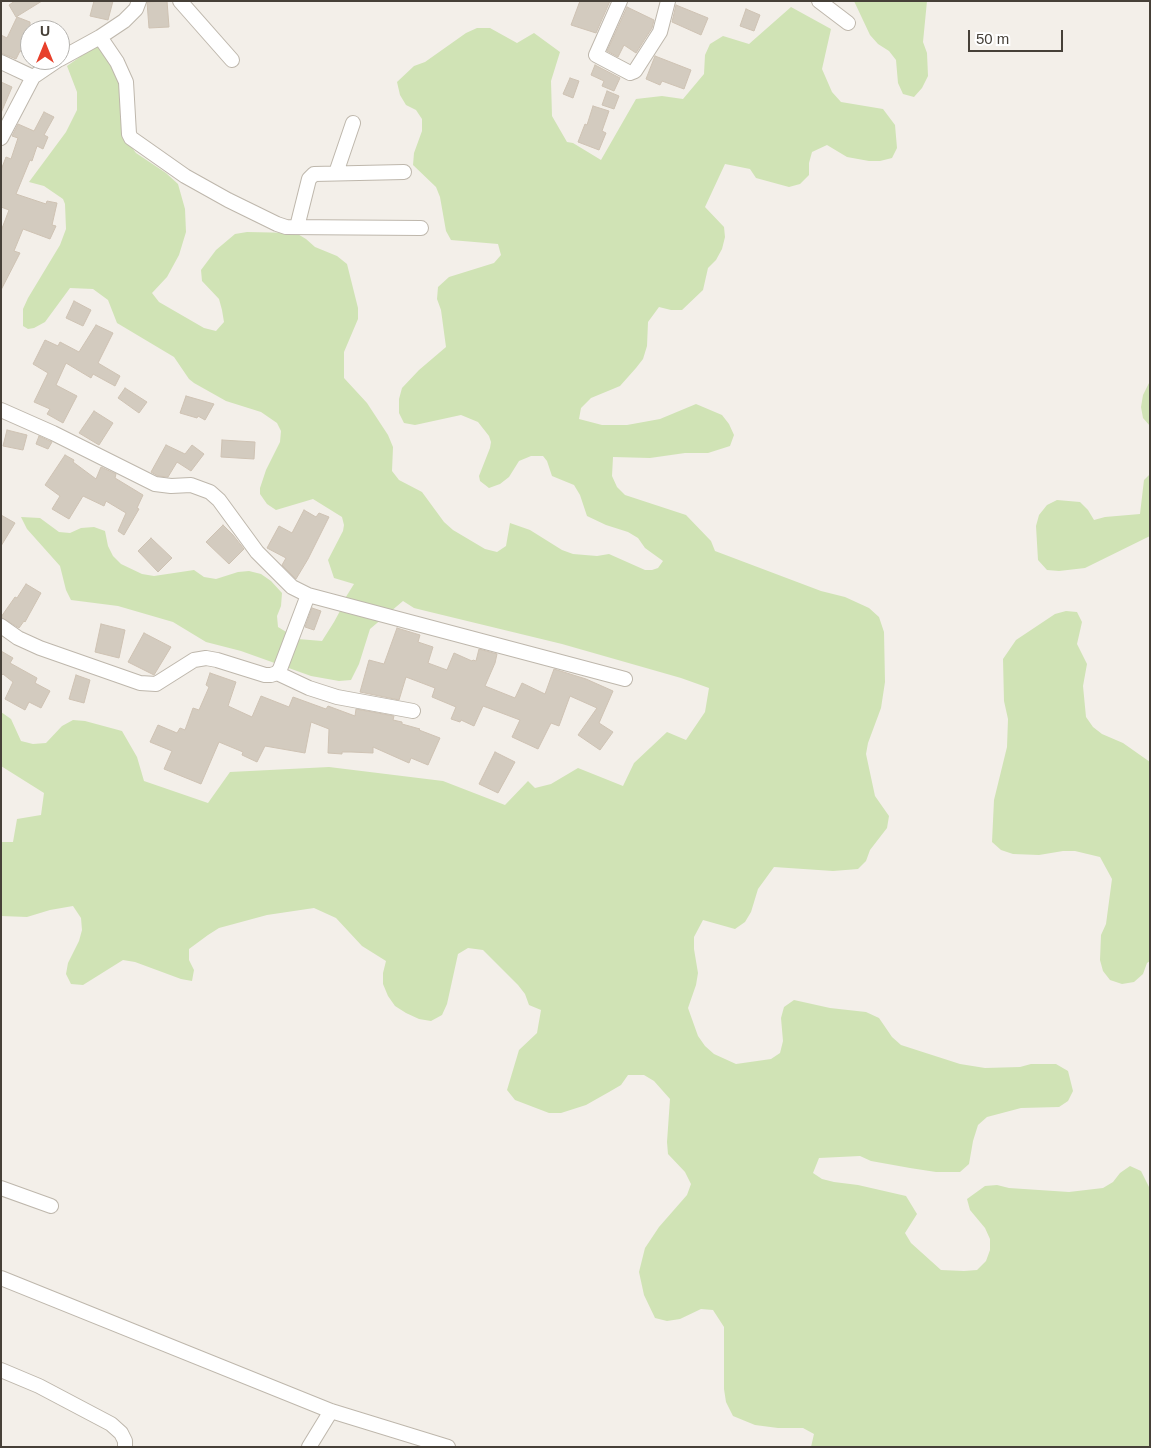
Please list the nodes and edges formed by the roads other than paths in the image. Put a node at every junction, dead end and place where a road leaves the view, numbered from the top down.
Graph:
1 (139, 1) edge
2 (180, 1) edge
3 (620, 1) edge
4 (668, 1) edge
5 (819, 1) edge
6 (848, 23) dead end
7 (100, 37) junction
8 (70, 53) edge
9 (232, 60) dead end
10 (1, 62) edge
11 (43, 70) edge
12 (33, 77) junction
13 (352, 123) dead end
14 (1, 138) edge
15 (404, 172) dead end
16 (336, 173) junction
17 (297, 227) junction
18 (421, 228) dead end
19 (1, 410) edge
20 (308, 595) junction
21 (1, 626) edge
22 (276, 673) junction
23 (625, 678) dead end
24 (413, 711) dead end
25 (1, 1188) edge
26 (51, 1206) dead end
27 (1, 1278) edge
28 (1, 1370) edge
29 (331, 1410) junction
30 (125, 1447) edge
31 (309, 1447) edge
32 (448, 1447) edge

1 - 7 street
2 - 9 street
3 - 4 street
5 - 6 street
7 - 8 street
7 - 17 street
10 - 12 street
11 - 12 street
12 - 14 street
13 - 16 street
15 - 16 street
16 - 17 street
17 - 18 street
19 - 20 street
20 - 22 street
20 - 23 street
21 - 22 street
22 - 24 street
25 - 26 street
27 - 29 street
28 - 30 street
29 - 31 street
29 - 32 street

